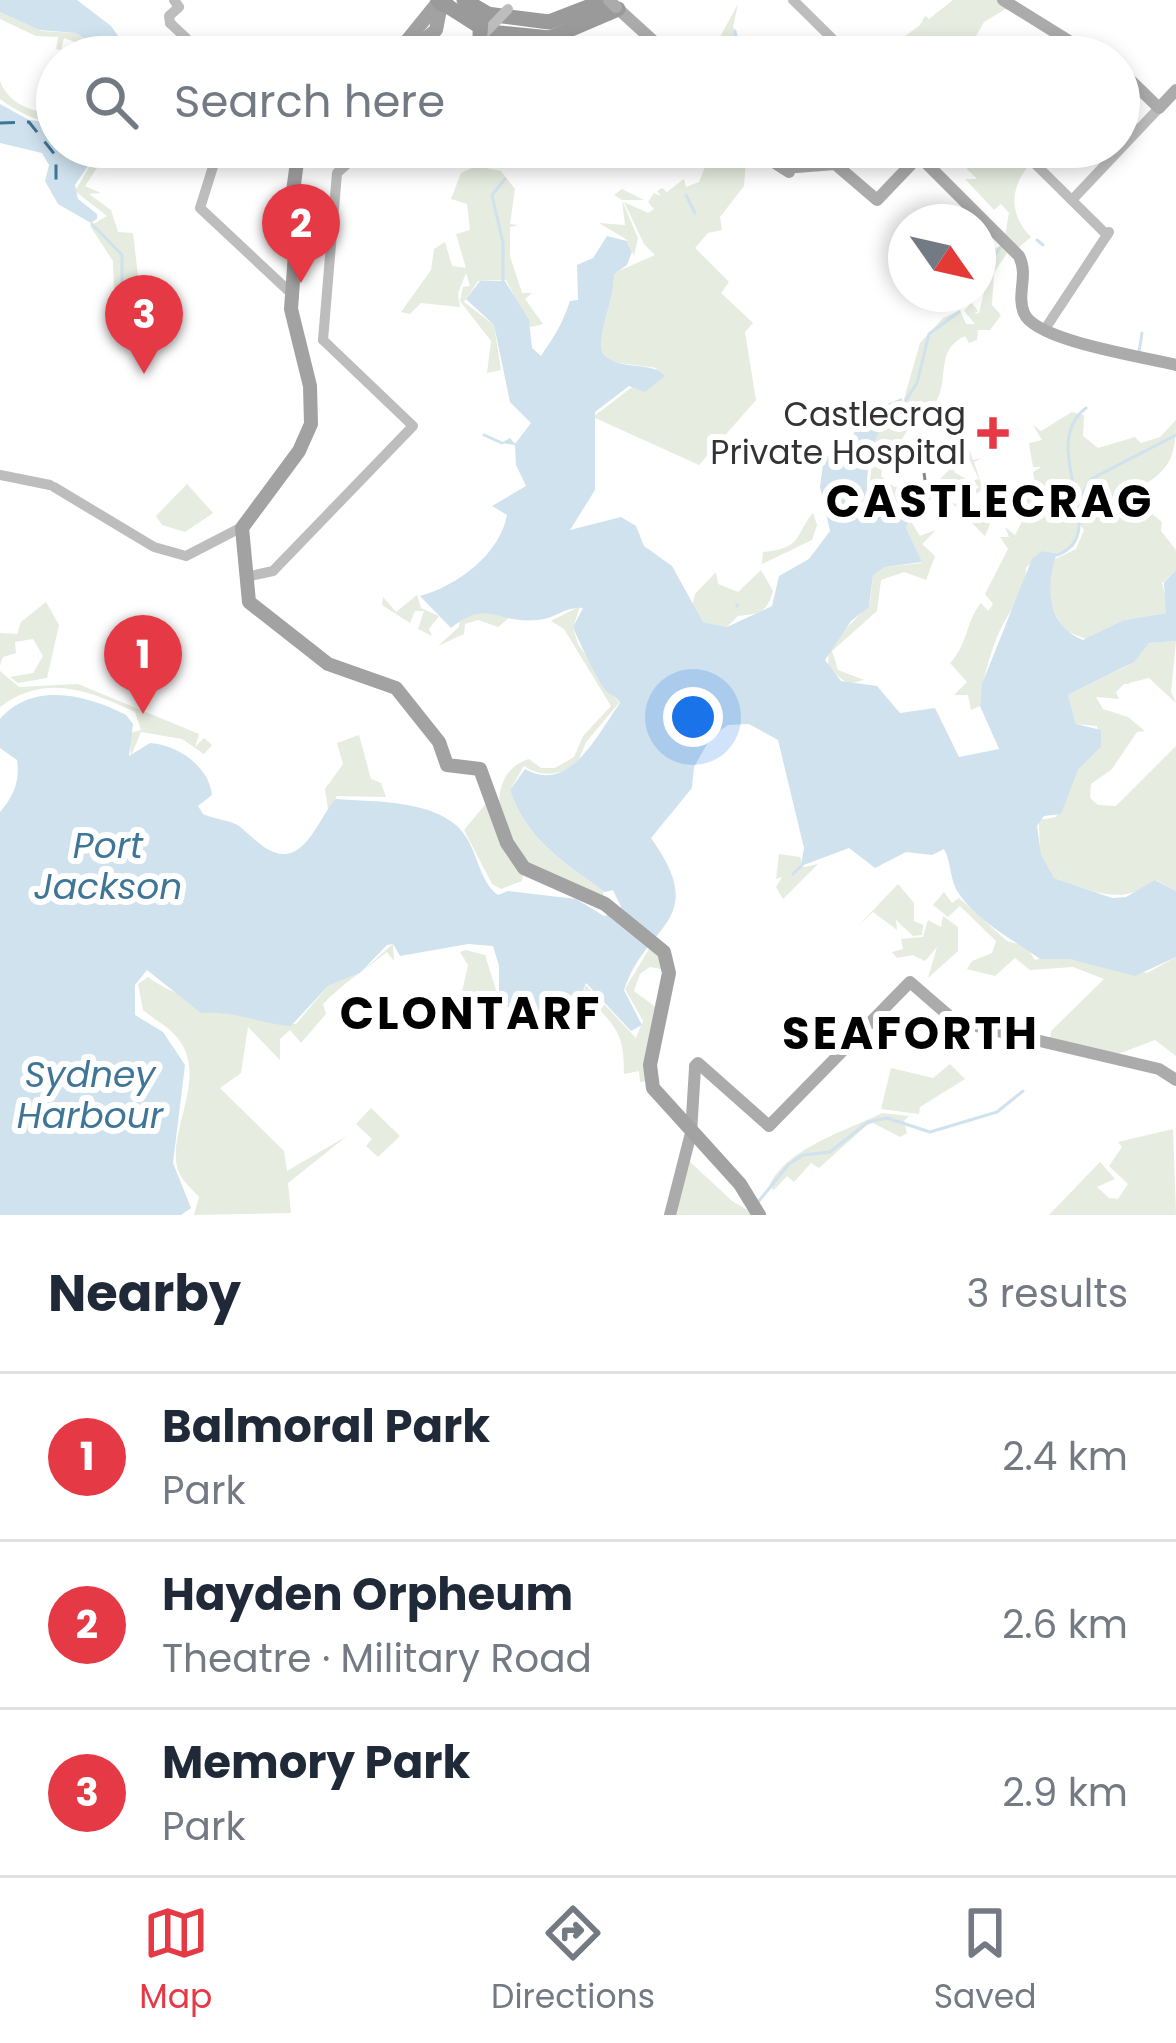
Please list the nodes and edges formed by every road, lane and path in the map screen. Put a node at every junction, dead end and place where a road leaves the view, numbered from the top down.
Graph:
1 (591, 0) edge
2 (793, 0) edge
3 (1003, 0) edge
4 (176, 3) edge
5 (615, 5) edge
6 (478, 16) edge
7 (178, 36) edge
8 (436, 36) edge
9 (543, 36) edge
10 (556, 36) edge
11 (649, 36) edge
12 (827, 36) edge
13 (1061, 36) edge
14 (1140, 87) edge
15 (1176, 91) edge
16 (1159, 104) junction
17 (1140, 125) edge
18 (209, 168) edge
19 (297, 168) edge
20 (343, 168) edge
21 (842, 168) edge
22 (908, 168) edge
23 (931, 168) edge
24 (1039, 168) edge
25 (1101, 168) edge
26 (1072, 200) junction
27 (291, 293) junction
28 (1025, 315) junction
29 (1045, 329) junction
30 (1062, 336) junction
31 (1176, 365) edge
32 (0, 476) edge
33 (246, 529) junction
34 (247, 577) junction
35 (616, 911) junction
36 (656, 943) junction
37 (662, 1009) junction
38 (1176, 1080) edge
39 (692, 1130) junction
40 (757, 1208) edge
41 (671, 1215) edge

1 - 6 highway
2 - 12 main road
3 - 13 main road
4 - 7 main road
5 - 6 highway
5 - 6 highway
5 - 10 highway
5 - 11 main road
6 - 8 highway
6 - 9 highway
14 - 16 main road
15 - 16 main road
16 - 17 main road
18 - 27 main road
19 - 27 highway
20 - 34 main road
21 - 22 main road
23 - 28 main road
24 - 26 main road
25 - 26 main road
26 - 29 main road
27 - 33 highway
28 - 29 main road
28 - 30 main road
29 - 30 main road
30 - 31 main road
32 - 33 main road
33 - 34 highway
34 - 35 highway
34 - 35 highway
35 - 36 highway
36 - 37 highway
36 - 37 highway
37 - 39 highway
38 - 39 main road
39 - 40 highway
39 - 41 main road

